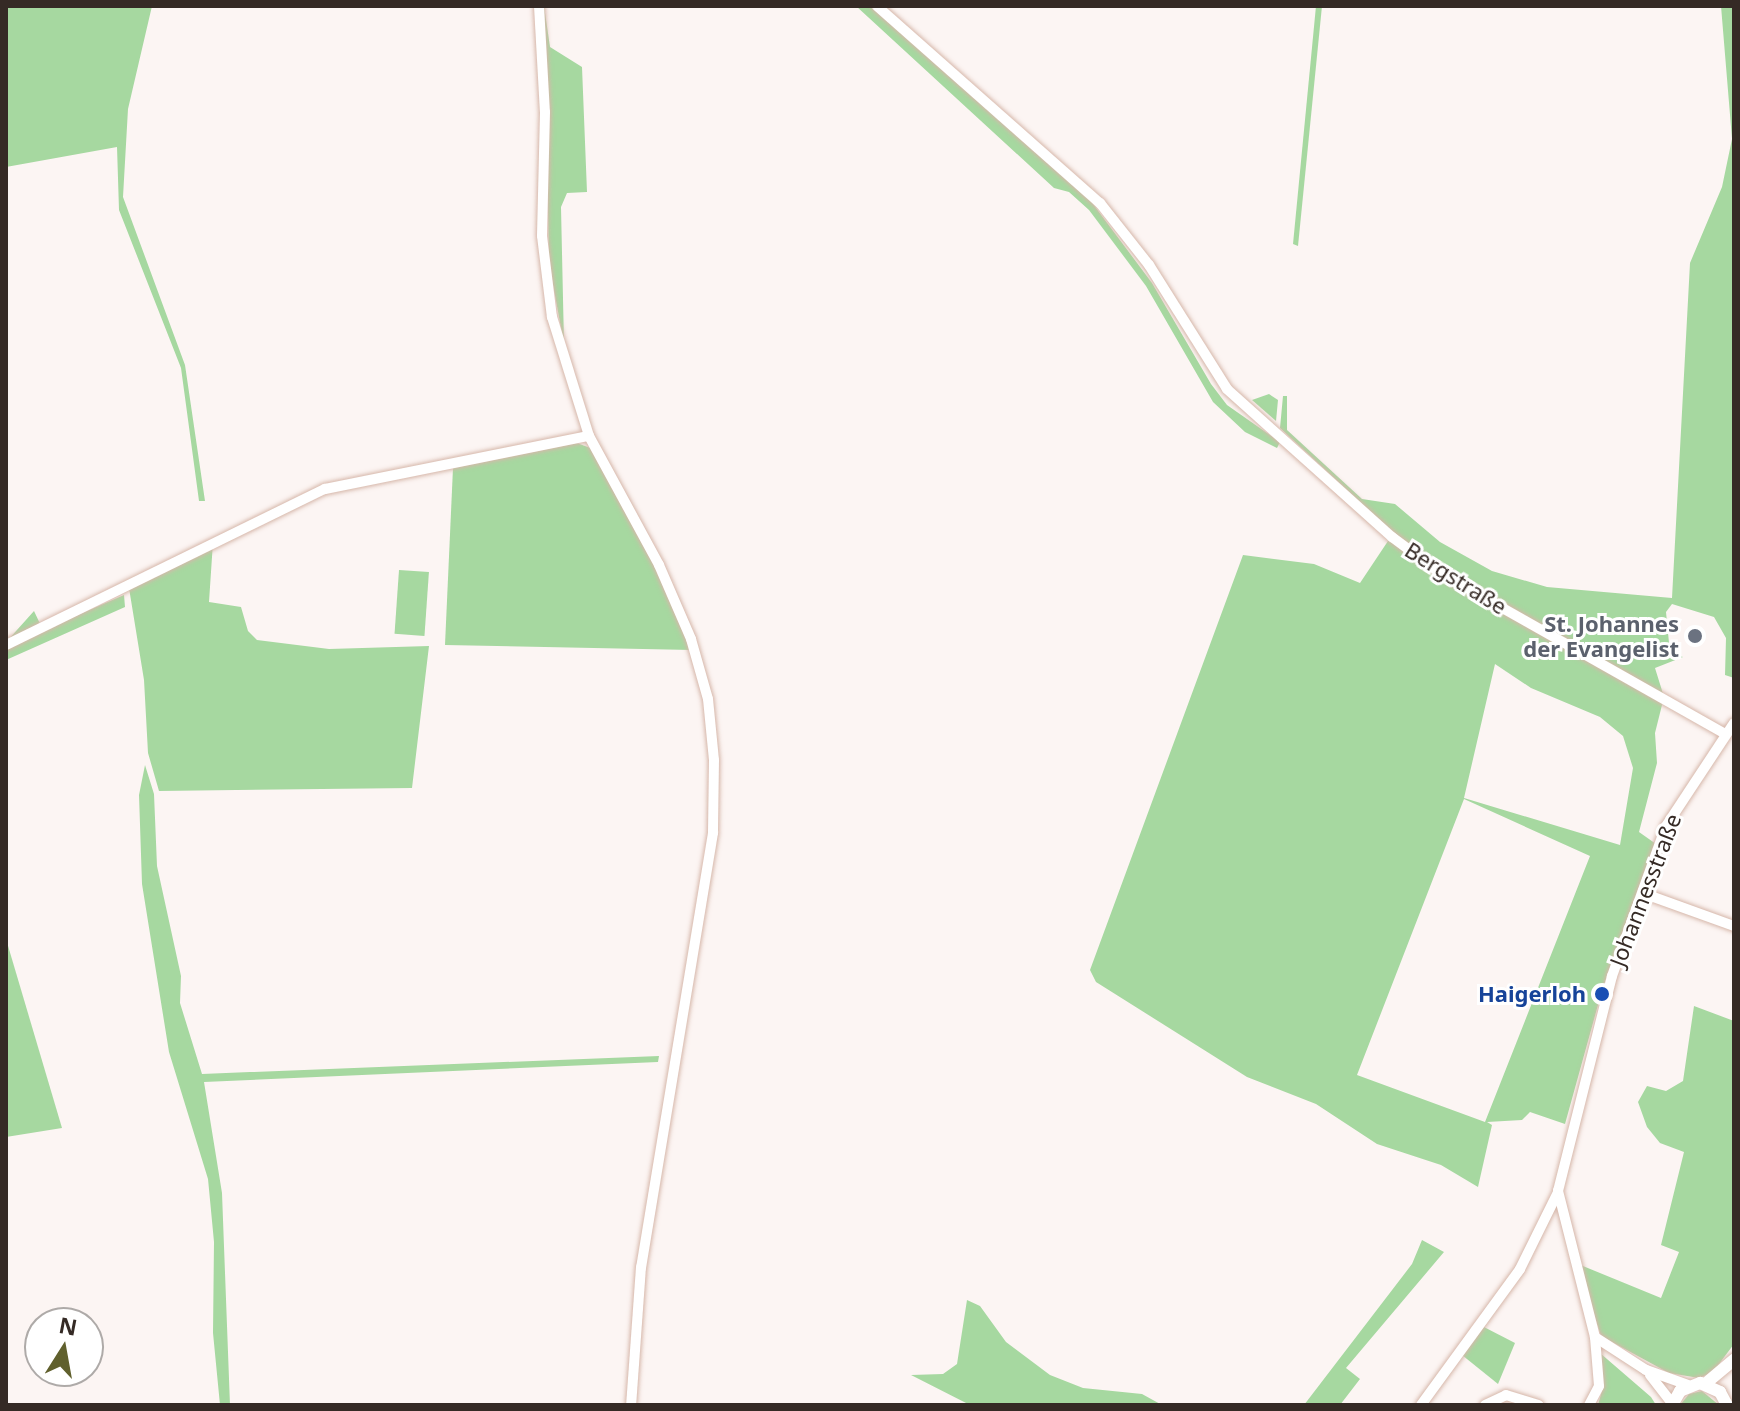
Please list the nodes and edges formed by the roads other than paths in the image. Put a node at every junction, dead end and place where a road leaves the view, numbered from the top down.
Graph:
1 (539, 6) edge
2 (877, 6) edge
3 (589, 436) junction
4 (6, 645) edge
5 (1734, 723) edge
6 (1723, 733) junction
7 (1645, 894) junction
8 (1734, 926) edge
9 (1558, 1191) junction
10 (1595, 1337) junction
11 (1732, 1362) edge
12 (1646, 1370) junction
13 (1705, 1384) junction
14 (1688, 1385) junction
15 (1726, 1403) edge
16 (1672, 1404) edge
17 (631, 1405) edge
18 (1421, 1405) edge
19 (1485, 1405) edge
20 (1539, 1405) edge
21 (1589, 1405) edge

1 - 3 street
2 - 6 street, Bergstraße
3 - 4 street
3 - 17 street
5 - 6 street, Johannesstraße
6 - 7 street, Johannesstraße
7 - 8 street
7 - 9 street, Johannesstraße
9 - 10 street, Johannesstraße
9 - 18 street
10 - 12 street
10 - 21 street, Johannesstraße
11 - 13 street
11 - 15 street
12 - 14 street
12 - 16 street
13 - 14 street
13 - 15 street
14 - 16 street
19 - 20 street

